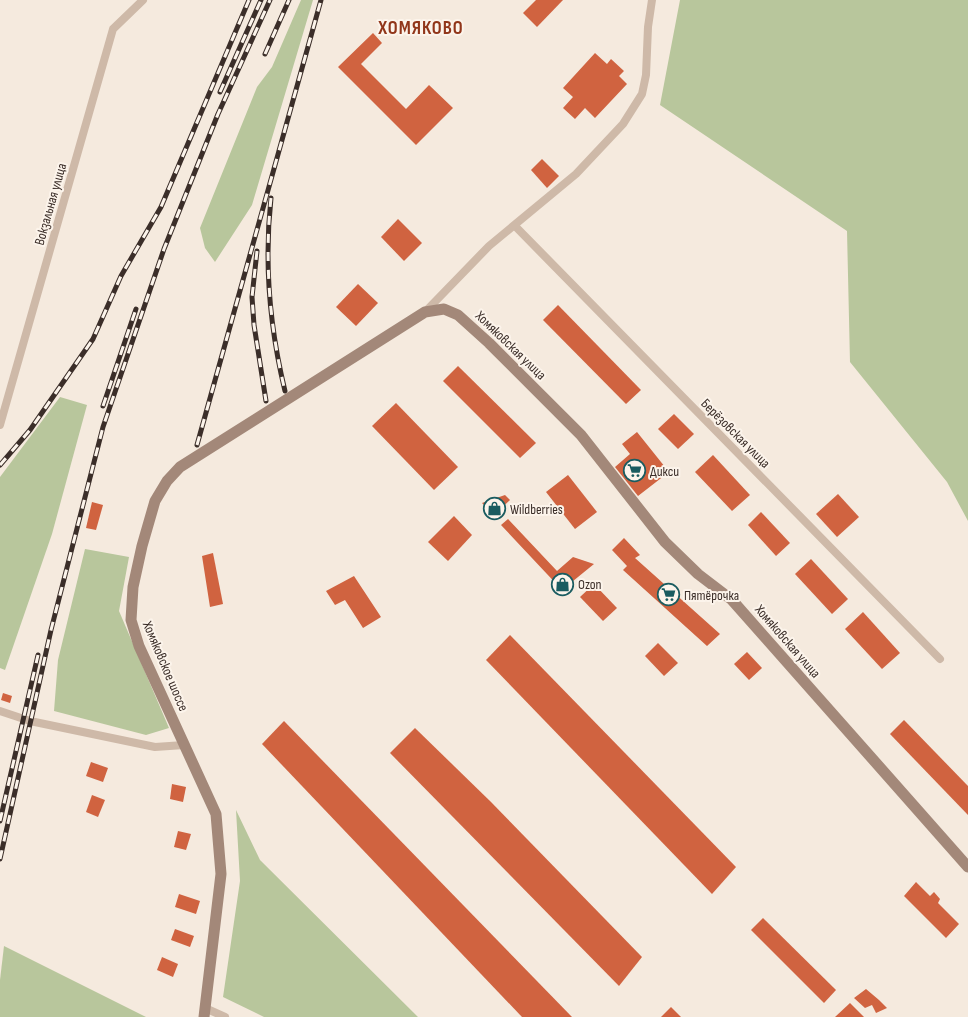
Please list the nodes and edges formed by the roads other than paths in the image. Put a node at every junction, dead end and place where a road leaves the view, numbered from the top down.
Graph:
1 (143, 0) edge
2 (652, 0) edge
3 (515, 226) junction
4 (426, 312) junction
5 (0, 425) edge
6 (940, 658) dead end
7 (0, 711) edge
8 (184, 745) junction
9 (968, 867) edge
10 (204, 1013) edge
11 (225, 1017) edge

1 - 5 street, Вокзальная улица
2 - 3 street
3 - 4 street
3 - 6 street, Берёзовская улица
4 - 8 street, Хомяковское шоссе
4 - 9 street, Хомяковская улица
7 - 8 street
8 - 10 street, Хомяковское шоссе
10 - 11 street

